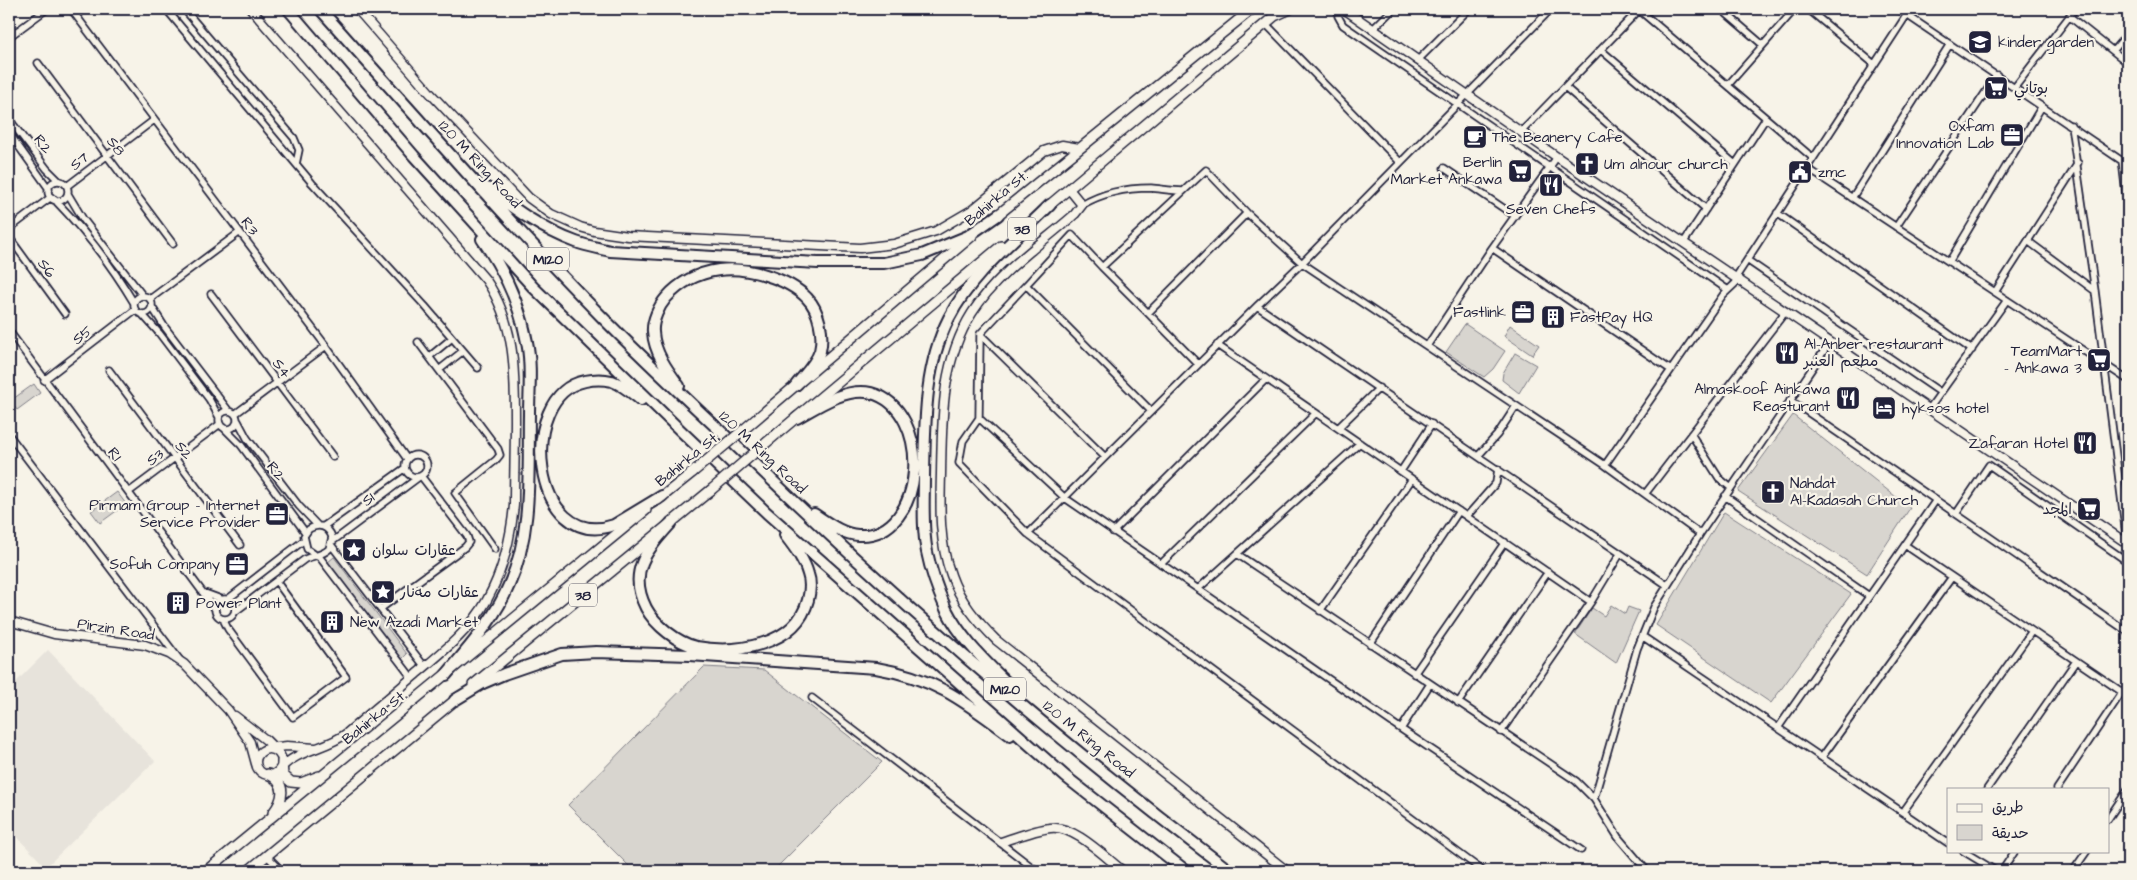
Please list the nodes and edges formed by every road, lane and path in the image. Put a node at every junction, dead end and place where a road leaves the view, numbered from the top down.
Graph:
1 (47, 9) edge
2 (71, 9) edge
3 (166, 9) edge
4 (184, 9) edge
5 (251, 9) edge
6 (288, 9) edge
7 (320, 9) edge
8 (357, 9) edge
9 (1252, 9) edge
10 (1283, 9) edge
11 (1291, 9) edge
12 (1343, 9) edge
13 (1393, 9) edge
14 (1469, 9) edge
15 (1551, 9) edge
16 (1639, 9) edge
17 (1721, 9) edge
18 (1795, 9) edge
19 (1808, 9) edge
20 (1898, 9) edge
21 (2075, 9) edge
22 (1906, 16) junction
23 (2069, 16) junction
24 (1269, 20) junction
25 (1372, 30) junction
26 (2128, 33) edge
27 (9, 37) edge
28 (1950, 44) junction
29 (1763, 45) junction
30 (1601, 50) junction
31 (2113, 51) junction
32 (1417, 61) junction
33 (38, 63) dead end
34 (2128, 63) edge
35 (1874, 64) junction
36 (1997, 75) junction
37 (1728, 85) junction
38 (1564, 87) junction
39 (2015, 87) junction
40 (1466, 95) junction
41 (1456, 104) junction
42 (2042, 106) junction
43 (1766, 118) junction
44 (9, 119) edge
45 (154, 120) junction
46 (2071, 125) junction
47 (1521, 132) junction
48 (9, 133) edge
49 (1079, 148) junction
50 (107, 155) junction
51 (1556, 157) junction
52 (1813, 158) junction
53 (2122, 160) junction
54 (1400, 162) junction
55 (2078, 162) junction
56 (296, 164) junction
57 (1735, 164) junction
58 (459, 165) junction
59 (2128, 165) edge
60 (1444, 168) dead end
61 (1548, 168) junction
62 (1807, 168) junction
63 (59, 181) junction
64 (67, 186) junction
65 (49, 189) junction
66 (1069, 189) junction
67 (1183, 191) junction
68 (68, 194) junction
69 (53, 198) junction
70 (1852, 198) junction
71 (1050, 205) junction
72 (1082, 205) junction
73 (460, 207) junction
74 (1706, 209) junction
75 (2128, 212) edge
76 (1248, 213) junction
77 (1777, 213) junction
78 (998, 215) junction
79 (1515, 216) junction
80 (1896, 227) junction
81 (9, 229) edge
82 (240, 232) junction
83 (9, 237) edge
84 (2028, 241) junction
85 (1684, 242) junction
86 (172, 244) dead end
87 (1492, 248) junction
88 (1747, 260) junction
89 (1949, 262) junction
90 (1302, 263) junction
91 (1102, 267) junction
92 (1738, 278) junction
93 (1026, 285) junction
94 (1728, 290) junction
95 (2095, 291) junction
96 (1995, 292) junction
97 (211, 294) dead end
98 (143, 296) junction
99 (150, 299) junction
100 (2007, 300) junction
101 (134, 303) junction
102 (1257, 306) junction
103 (152, 307) junction
104 (136, 310) junction
105 (1786, 311) junction
106 (1148, 312) junction
107 (65, 314) dead end
108 (142, 314) junction
109 (9, 331) edge
110 (980, 334) junction
111 (452, 338) junction
112 (418, 342) dead end
113 (1830, 342) junction
114 (1217, 345) junction
115 (326, 346) junction
116 (1427, 346) junction
117 (1972, 350) junction
118 (463, 351) junction
119 (429, 357) junction
120 (1198, 364) junction
121 (2104, 364) junction
122 (478, 368) dead end
123 (109, 370) dead end
124 (439, 370) junction
125 (1671, 370) junction
126 (1266, 379) junction
127 (44, 380) junction
128 (2128, 380) edge
129 (276, 382) junction
130 (796, 385) junction
131 (1379, 388) junction
132 (1940, 392) junction
133 (1790, 400) junction
134 (1516, 406) junction
135 (694, 408) junction
136 (1929, 409) junction
137 (228, 410) junction
138 (1151, 411) junction
139 (1316, 413) junction
140 (236, 414) junction
141 (796, 418) junction
142 (979, 418) junction
143 (238, 421) junction
144 (221, 423) junction
145 (1432, 424) junction
146 (1338, 428) junction
147 (680, 430) junction
148 (1692, 434) junction
149 (9, 435) edge
150 (1360, 443) junction
151 (1478, 456) junction
152 (333, 457) dead end
153 (174, 458) junction
154 (1105, 458) junction
155 (407, 459) junction
156 (1605, 465) junction
157 (405, 468) junction
158 (1498, 469) junction
159 (1400, 471) junction
160 (420, 476) junction
161 (1412, 479) junction
162 (1730, 488) junction
163 (129, 492) junction
164 (1645, 494) junction
165 (662, 496) junction
166 (789, 496) junction
167 (1725, 496) junction
168 (1064, 498) junction
169 (1936, 500) junction
170 (1459, 511) junction
171 (767, 513) junction
172 (1956, 514) junction
173 (1467, 516) junction
174 (672, 522) junction
175 (320, 526) junction
176 (306, 532) junction
177 (1113, 532) junction
178 (1028, 534) junction
179 (1700, 534) junction
180 (303, 541) junction
181 (1505, 542) junction
182 (332, 543) junction
183 (2128, 544) edge
184 (1905, 545) junction
185 (240, 546) dead end
186 (495, 549) dead end
187 (316, 554) junction
188 (1237, 554) junction
189 (1620, 554) junction
190 (2128, 562) edge
191 (1161, 564) junction
192 (1548, 572) junction
193 (1952, 577) junction
194 (276, 581) junction
195 (1667, 585) junction
196 (1198, 589) junction
197 (202, 591) junction
198 (1869, 596) junction
199 (224, 599) junction
200 (1591, 602) junction
201 (380, 609) junction
202 (215, 610) junction
203 (236, 611) junction
204 (1320, 611) junction
205 (223, 619) junction
206 (9, 622) edge
207 (2032, 631) junction
208 (2128, 632) edge
209 (1642, 636) junction
210 (1370, 644) junction
211 (2076, 661) junction
212 (184, 664) junction
213 (425, 667) junction
214 (1414, 674) junction
215 (446, 675) junction
216 (412, 678) junction
217 (1430, 684) junction
218 (2122, 692) junction
219 (2128, 696) edge
220 (812, 698) dead end
221 (455, 700) junction
222 (1458, 703) junction
223 (228, 710) junction
224 (1778, 728) junction
225 (1401, 729) junction
226 (1055, 732) junction
227 (1501, 732) junction
228 (266, 740) junction
229 (287, 746) junction
230 (319, 748) junction
231 (272, 749) junction
232 (1822, 757) junction
233 (256, 764) junction
234 (281, 766) junction
235 (328, 772) junction
236 (268, 774) junction
237 (1066, 777) junction
238 (1988, 788) edge
239 (2058, 788) edge
240 (2128, 789) edge
241 (1594, 799) junction
242 (1904, 812) junction
243 (2110, 816) edge
244 (263, 825) junction
245 (1947, 841) edge
246 (1001, 842) junction
247 (1581, 850) dead end
248 (1965, 852) edge
249 (2014, 852) edge
250 (2086, 852) edge
251 (267, 856) junction
252 (206, 871) edge
253 (248, 871) edge
254 (282, 871) edge
255 (1037, 871) edge
256 (1123, 871) edge
257 (1186, 871) edge
258 (1230, 871) edge
259 (1286, 871) edge
260 (1483, 871) edge
261 (1647, 871) edge
262 (1996, 871) edge
263 (2002, 871) edge
264 (2073, 871) edge

1 - 27 street
2 - 45 street, R3
3 - 56 street
4 - 56 street
5 - 213 street
6 - 73 highway
7 - 58 highway, 120 M Ring Road / M120
8 - 49 street
9 - 49 main road, Bahirka St. / 38
10 - 24 main road, 38
11 - 24 street
12 - 25 street
12 - 41 street
13 - 25 street
14 - 32 street
15 - 40 street
16 - 30 street
16 - 37 street
17 - 29 street
18 - 29 street
19 - 35 street
20 - 22 street
21 - 23 street
22 - 28 street
22 - 35 street
23 - 31 street
23 - 39 street
24 - 54 street
24 - 66 main road, 38
25 - 32 street
26 - 31 street
28 - 36 street
28 - 70 street
29 - 37 street
30 - 38 street
30 - 57 street
31 - 34 street
32 - 40 street
33 - 50 street, S8
35 - 52 street
36 - 39 street
36 - 80 street
37 - 43 street
38 - 47 street
38 - 74 street
39 - 42 street
40 - 41 street
40 - 47 street
41 - 54 street
41 - 61 street
42 - 46 street
42 - 89 street
43 - 52 street
43 - 57 street
44 - 63 street, R2
45 - 50 street, S7
45 - 82 street, R3
46 - 53 street
46 - 55 street
47 - 51 street
48 - 65 street, R2
49 - 78 main road, Bahirka St. / 38
50 - 64 street, S7
50 - 86 street, S8
51 - 61 street
51 - 85 street
52 - 62 street
53 - 59 street
53 - 75 street
54 - 90 street
55 - 84 street
55 - 95 street
56 - 111 street
57 - 74 street
58 - 78 highway
58 - 135 highway, 120 M Ring Road / M120
60 - 79 street
61 - 79 street
61 - 94 street
62 - 70 street
62 - 77 street
63 - 64 street
63 - 65 street
64 - 68 street
65 - 69 street
66 - 71 main road, 38
66 - 72 street
67 - 72 street
67 - 76 street
67 - 91 street
68 - 69 street
68 - 98 street
69 - 81 street
69 - 101 street
70 - 80 street
71 - 141 main road, 38
71 - 226 highway
72 - 259 street
73 - 147 highway
73 - 215 highway
74 - 85 street
76 - 90 street
76 - 106 street
77 - 88 street
77 - 117 street
78 - 130 main road, Bahirka St. / 38
79 - 87 street
80 - 89 street
82 - 99 street
82 - 115 street, R3
83 - 107 street, S6
84 - 95 street
84 - 96 street
85 - 92 street
87 - 116 street
87 - 125 street
88 - 92 street
88 - 132 street
89 - 96 street
90 - 102 street
90 - 116 street
91 - 93 street
91 - 106 street
92 - 94 street
92 - 105 street
93 - 110 street
93 - 138 street
94 - 125 street
95 - 121 street
96 - 100 street
97 - 129 street, S4
98 - 99 street
98 - 101 street
99 - 103 street
100 - 117 street
100 - 121 street
101 - 104 street
102 - 114 street
102 - 131 street
103 - 108 street
103 - 137 street
104 - 108 street
104 - 127 street, S5
105 - 113 street
105 - 148 street
106 - 120 street
108 - 144 street, R2
109 - 127 street, R1
110 - 142 street
110 - 154 street
111 - 118 street
111 - 119 street
112 - 119 street
113 - 133 street
113 - 136 street
114 - 120 street
114 - 126 street
115 - 129 street
115 - 155 street, R3
116 - 134 street
117 - 132 street
118 - 122 street
118 - 124 street
119 - 124 street
120 - 138 street
121 - 128 street
121 - 183 street
123 - 153 street, S2
124 - 186 street
125 - 156 street
126 - 139 street
126 - 177 street
127 - 163 street, R1
129 - 140 street
129 - 152 street, S4
130 - 135 highway
130 - 165 main road, Bahirka St. / 38, bridge
131 - 145 street
131 - 146 street
132 - 136 street
133 - 162 street
133 - 169 street
134 - 151 street
134 - 156 street
135 - 166 highway, 120 M Ring Road / M120
136 - 183 street
137 - 140 street
137 - 144 street
138 - 154 street
139 - 146 street
139 - 191 street
140 - 143 street
141 - 166 highway
141 - 174 main road, 38, bridge
142 - 168 street
142 - 178 street
143 - 144 street
143 - 175 street, R2
144 - 153 street, S3
144 - 176 street, R2
145 - 151 street
145 - 159 street
146 - 150 street
147 - 165 highway
147 - 171 highway
148 - 162 street
148 - 164 street
149 - 212 street
150 - 159 street
150 - 188 street
151 - 158 street
153 - 163 street, S3
153 - 185 street, S2
154 - 168 street
155 - 157 street
155 - 160 street
156 - 164 street
157 - 160 street
157 - 175 street, S1
158 - 173 street
158 - 189 street
159 - 161 street
160 - 182 street, S1
160 - 201 street
161 - 170 street
161 - 204 street
162 - 167 street
163 - 197 street, R1
164 - 179 street
165 - 215 main road, Bahirka St. / 38
166 - 226 highway, 120 M Ring Road / M120
167 - 179 street
167 - 198 street
168 - 177 street
168 - 178 street
169 - 172 street
169 - 184 street
170 - 173 street
170 - 210 street
171 - 174 highway
171 - 237 highway, M120
172 - 190 street
172 - 208 street
173 - 181 street
174 - 221 main road, 38
175 - 176 street
175 - 182 street
176 - 180 street
177 - 191 street
178 - 260 street
179 - 195 street
180 - 187 street
180 - 199 street
181 - 192 street
181 - 214 street
182 - 187 street
182 - 201 street
184 - 193 street
184 - 198 street
187 - 194 street
187 - 216 street
188 - 196 street
188 - 204 street
189 - 195 street
189 - 200 street
191 - 196 street
192 - 200 street
192 - 222 street
193 - 207 street
193 - 232 street
194 - 203 street
194 - 205 street
195 - 209 street
196 - 225 street
197 - 199 street
197 - 202 street, R1
198 - 224 street
199 - 202 street
199 - 203 street
200 - 227 street
201 - 213 street
202 - 205 street
203 - 205 street
204 - 210 street
206 - 212 street, Pirzin Road
207 - 211 street
207 - 242 street
209 - 224 street
209 - 241 street
210 - 214 street
211 - 218 street
211 - 238 street
212 - 223 street, Pirzin Road
213 - 216 street
214 - 217 street
215 - 235 main road, Bahirka St. / 38
216 - 230 street
217 - 222 street
217 - 225 street
218 - 219 street
218 - 239 street
220 - 246 street
221 - 237 highway
221 - 251 main road, 38
222 - 227 street
223 - 228 street
223 - 233 street
224 - 232 street
225 - 247 street
226 - 258 highway, 120 M Ring Road / M120
227 - 241 street
228 - 229 street
228 - 231 street
229 - 230 street
229 - 231 street
230 - 234 street
231 - 233 street
231 - 234 street
232 - 242 street
233 - 236 street
234 - 235 main road
234 - 236 street
235 - 244 main road, Bahirka St. / 38
236 - 244 main road
237 - 257 highway, M120
240 - 243 street
241 - 261 street
242 - 245 street
244 - 252 main road, Bahirka St. / 38
246 - 255 street
246 - 256 street
248 - 262 street
249 - 263 street
250 - 264 street
251 - 253 main road, 38
251 - 254 street

